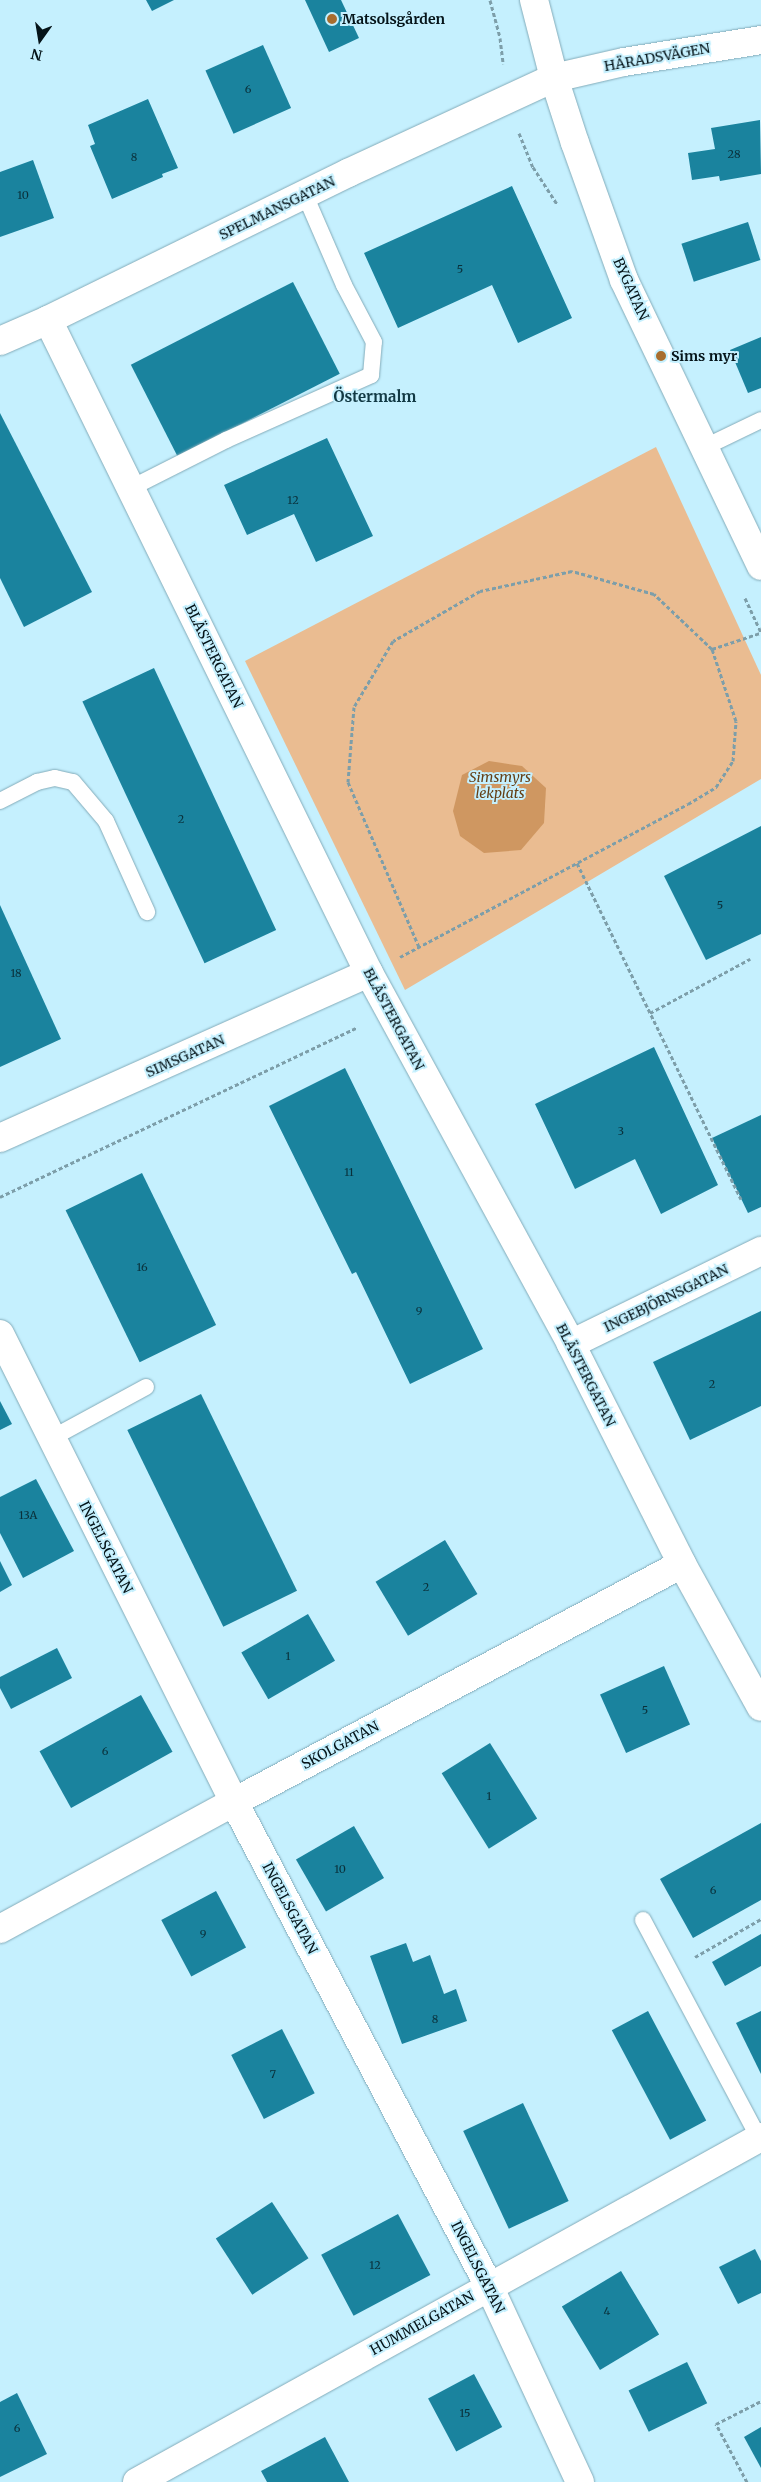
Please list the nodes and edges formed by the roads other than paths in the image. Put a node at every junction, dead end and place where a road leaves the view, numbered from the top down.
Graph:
1 (534, 0) edge
2 (761, 40) edge
3 (554, 78) junction
4 (304, 195) junction
5 (48, 320) junction
6 (0, 341) edge
7 (761, 420) edge
8 (705, 447) junction
9 (131, 488) junction
10 (761, 566) edge
11 (0, 801) edge
12 (147, 912) dead end
13 (369, 973) junction
14 (0, 1138) edge
15 (761, 1252) edge
16 (0, 1334) edge
17 (571, 1344) junction
18 (146, 1387) dead end
19 (52, 1438) junction
20 (682, 1564) junction
21 (761, 1707) edge
22 (234, 1802) junction
23 (643, 1920) dead end
24 (0, 1929) edge
25 (760, 2137) edge
26 (489, 2286) junction
27 (137, 2482) edge
28 (580, 2482) edge

1 - 3 street, BYGATAN
2 - 3 street, HÄRADSVÄGEN
3 - 4 street, SPELMANSGATAN
3 - 8 street, BYGATAN
4 - 5 street, SPELMANSGATAN
4 - 9 lane
5 - 6 street, SPELMANSGATAN
5 - 9 street, BLÄSTERGATAN
7 - 8 lane
8 - 10 street, BYGATAN
9 - 13 street, BLÄSTERGATAN
11 - 12 lane
13 - 14 street, SIMSGATAN
13 - 17 street, BLÄSTERGATAN
15 - 17 street, INGEBJÖRNSGATAN
16 - 19 street, INGELSGATAN
17 - 20 street, BLÄSTERGATAN
18 - 19 lane
19 - 22 street, INGELSGATAN
20 - 21 street, BLÄSTERGATAN
20 - 22 street, SKOLGATAN
22 - 24 street, SKOLGATAN
22 - 26 street, INGELSGATAN
23 - 25 lane
25 - 26 street, HUMMELGATAN
26 - 27 street, HUMMELGATAN
26 - 28 street, INGELSGATAN

